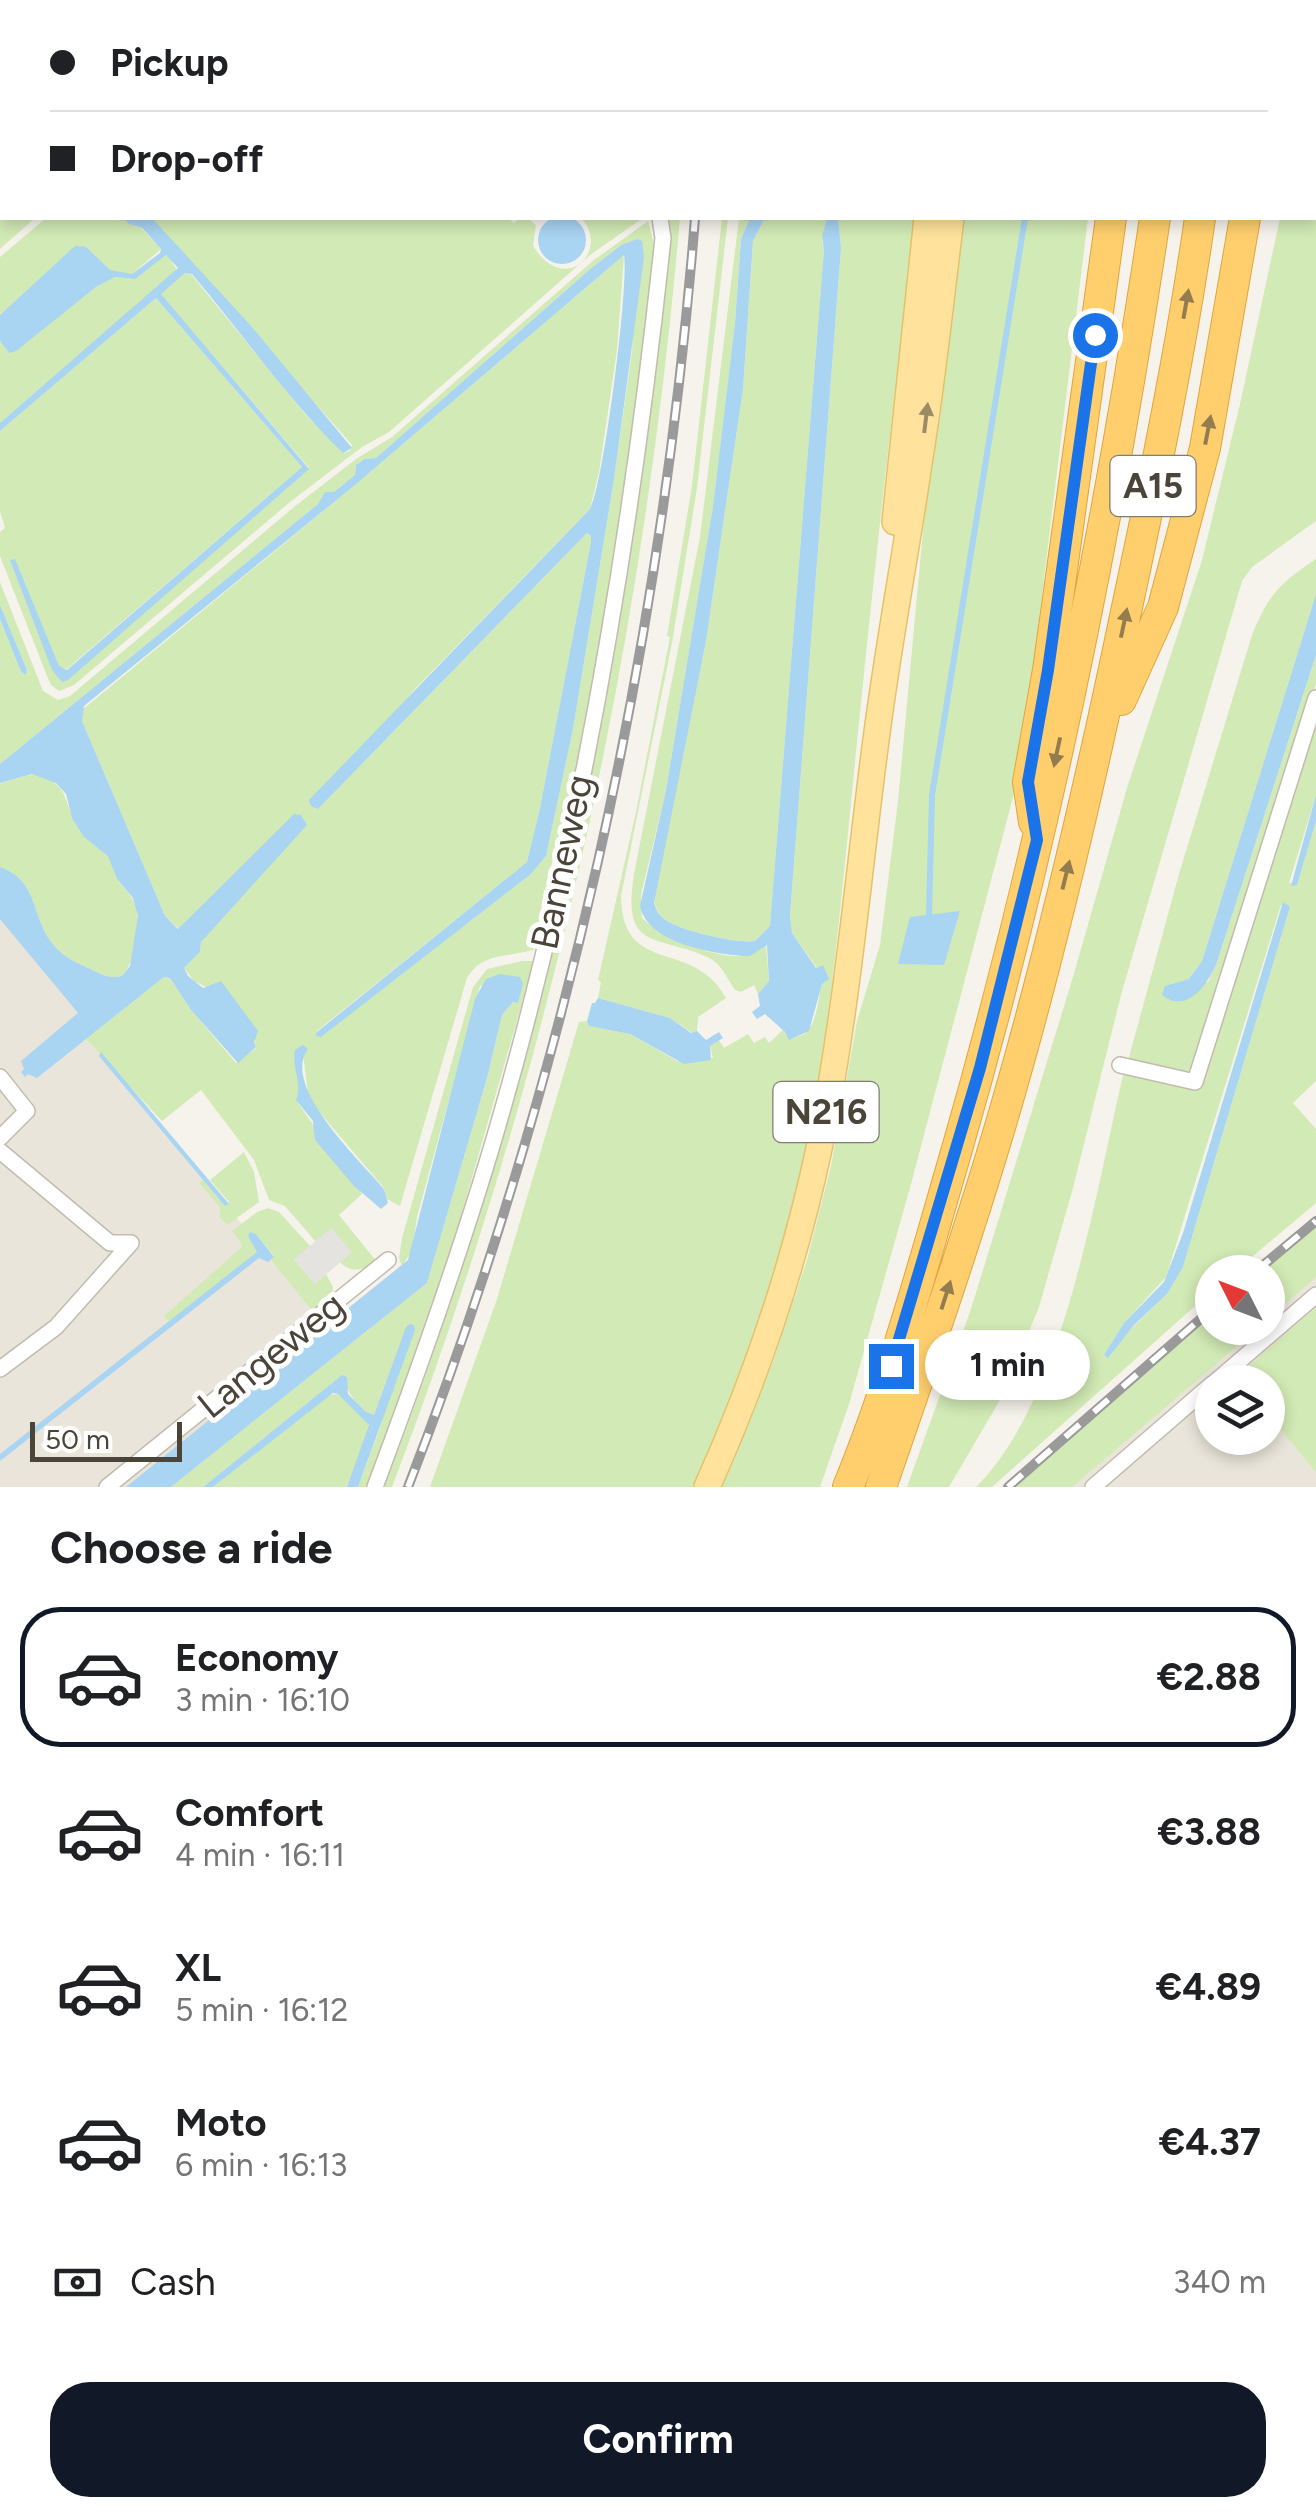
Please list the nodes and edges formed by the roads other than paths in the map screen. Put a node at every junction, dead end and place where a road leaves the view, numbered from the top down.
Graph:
1 (660, 220) edge
2 (928, 220) edge
3 (952, 220) edge
4 (1111, 220) edge
5 (1155, 220) edge
6 (1200, 220) edge
7 (1245, 220) edge
8 (1316, 698) edge
9 (878, 722) junction
10 (1097, 753) junction
11 (1037, 840) junction
12 (1120, 1064) dead end
13 (0, 1078) edge
14 (0, 1138) edge
15 (0, 1151) edge
16 (388, 1260) dead end
17 (1316, 1295) edge
18 (1235, 1365) edge
19 (0, 1370) edge
20 (1195, 1399) edge
21 (849, 1484) edge
22 (107, 1487) edge
23 (374, 1487) edge
24 (707, 1487) edge
25 (881, 1487) edge
26 (1093, 1487) edge

1 - 23 street, Banneweg
2 - 9 main road, N216
9 -> 3 main road, N216
4 - 11 highway, A15
5 -> 11 highway, A15
10 -> 6 highway, A15
10 -> 7 highway, A15
8 - 12 street
9 - 24 main road, N216
25 -> 10 highway, A15
11 - 21 highway, A15
13 - 14 street
15 - 19 street
16 - 22 street, Langeweg
17 - 18 street
20 - 26 street

